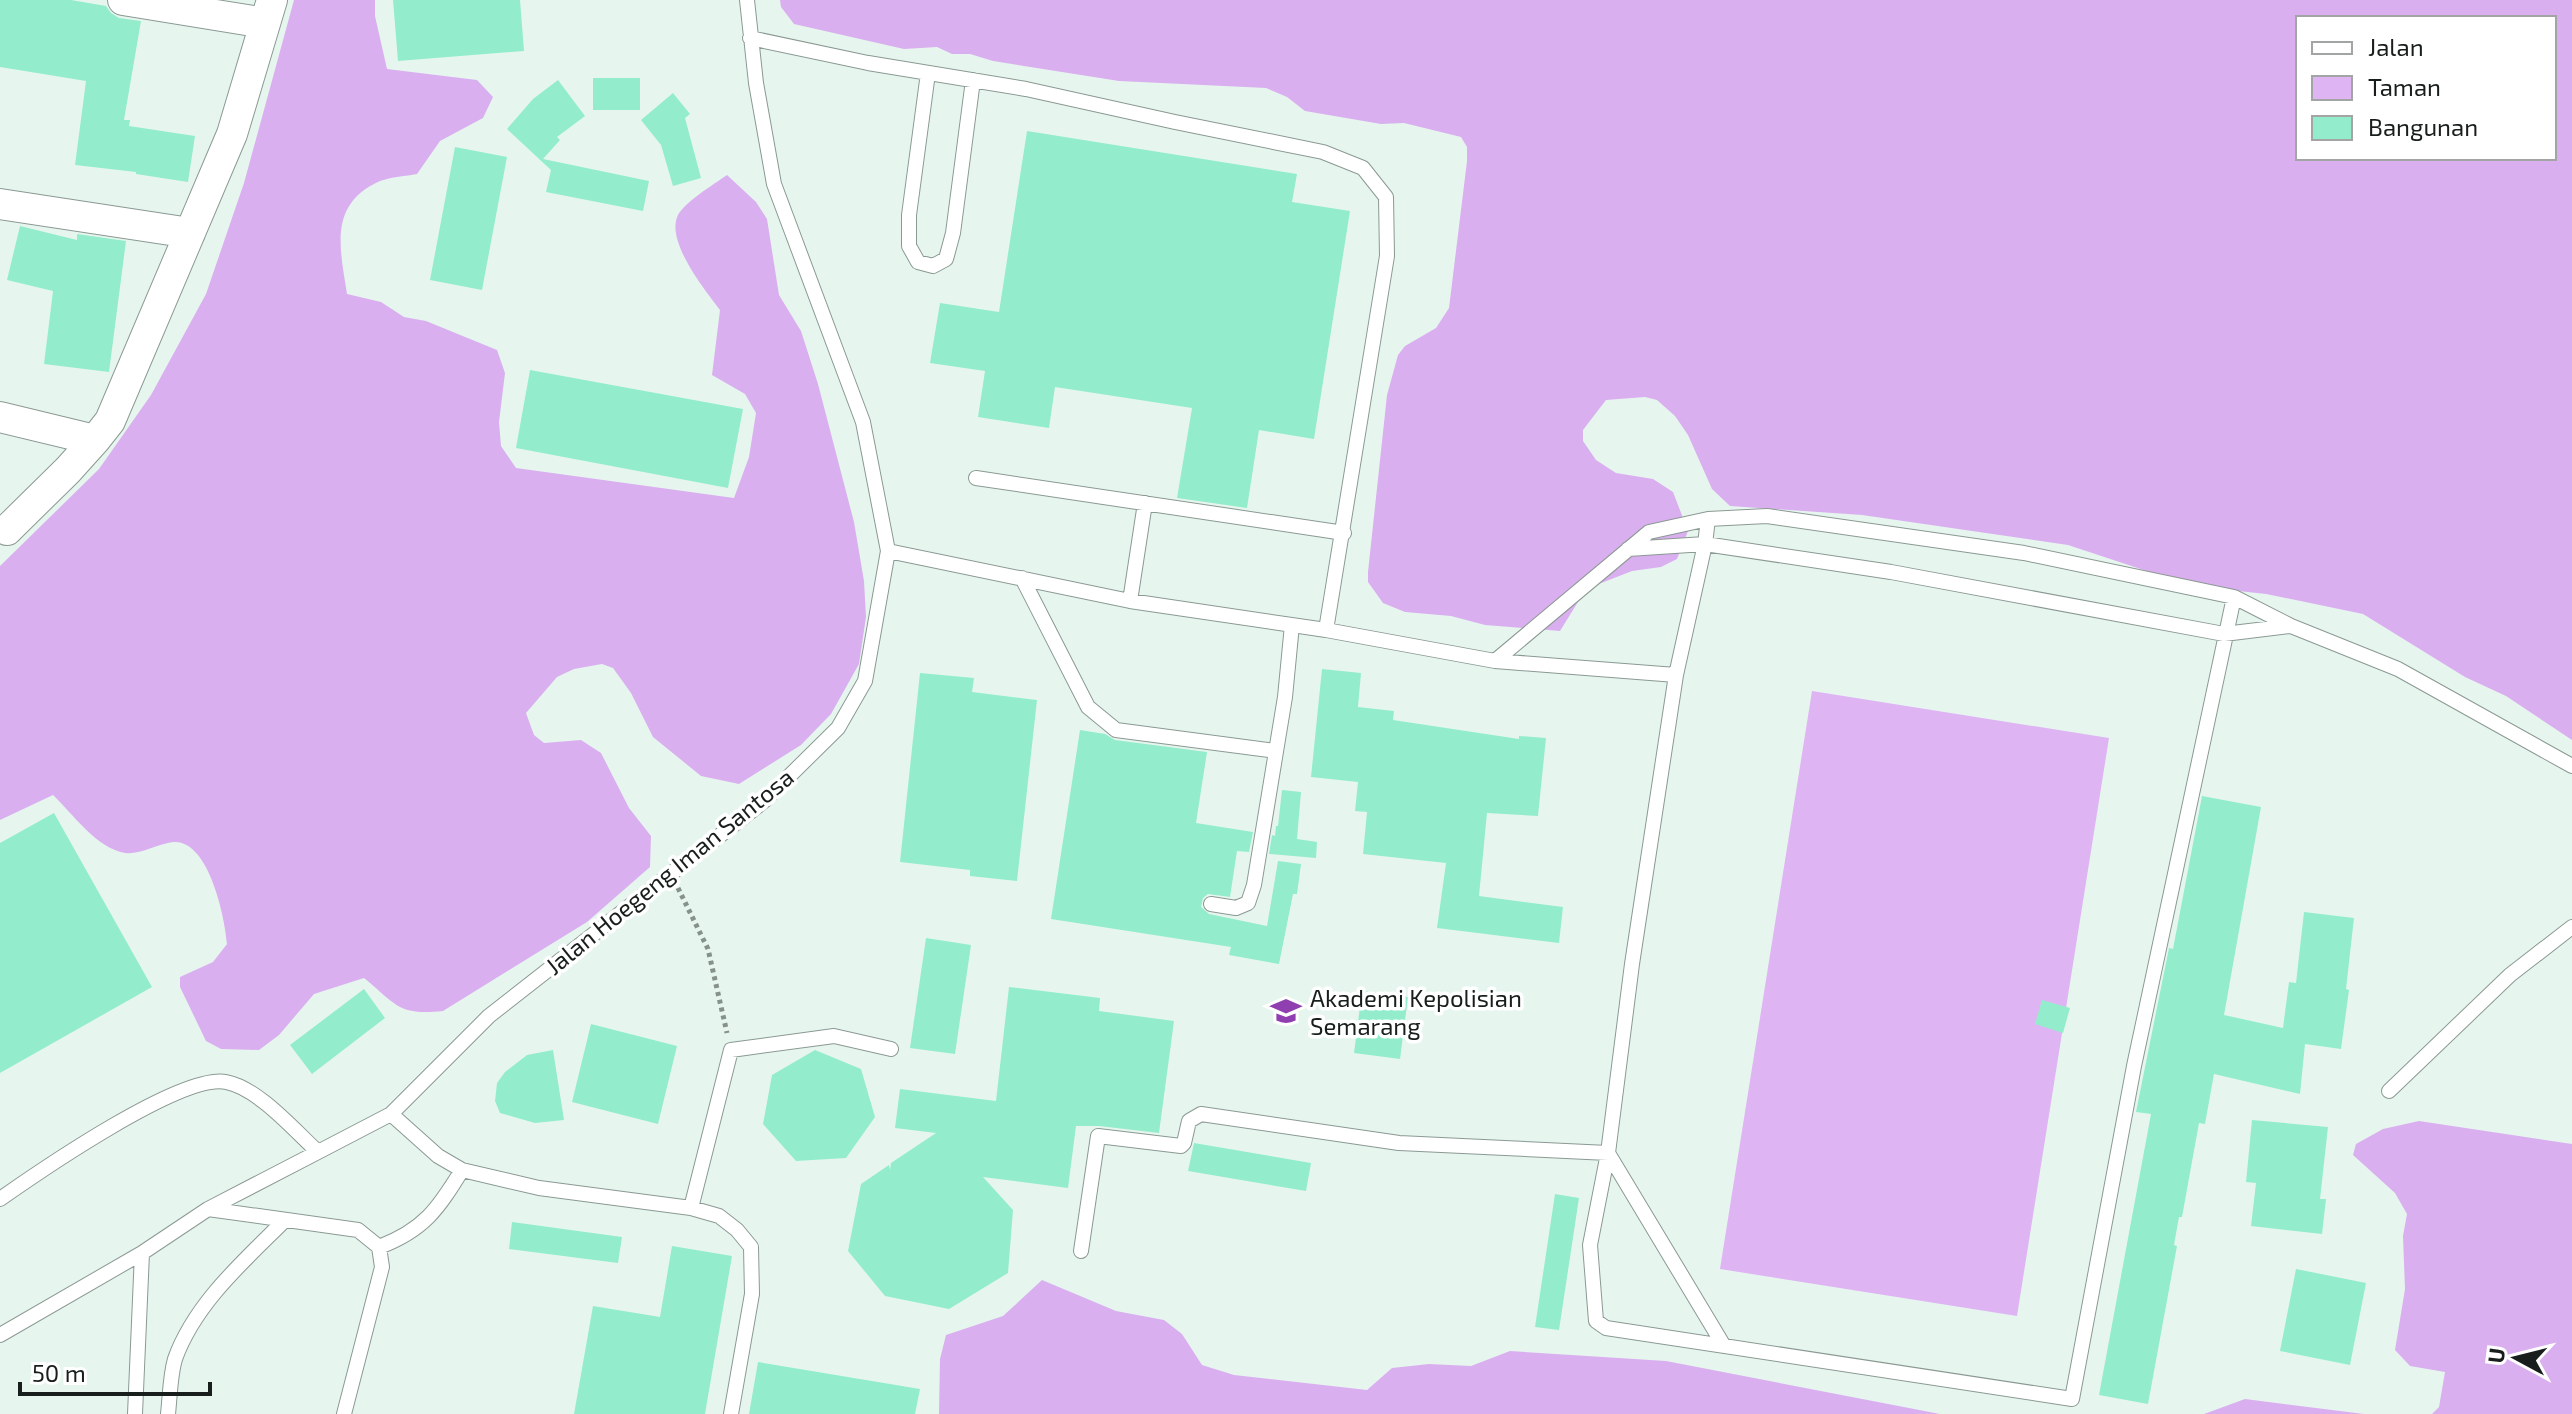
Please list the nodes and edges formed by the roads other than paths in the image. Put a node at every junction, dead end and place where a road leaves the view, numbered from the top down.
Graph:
1 (123, 0) edge
2 (747, 0) edge
3 (268, 12) edge
4 (750, 38) junction
5 (928, 73) junction
6 (973, 80) junction
7 (0, 204) edge
8 (190, 233) junction
9 (0, 417) edge
10 (95, 440) junction
11 (976, 478) dead end
12 (1145, 503) junction
13 (1708, 519) junction
14 (7, 530) dead end
15 (1344, 533) junction
16 (1705, 544) junction
17 (1626, 549) junction
18 (888, 551) junction
19 (1022, 578) junction
20 (2234, 597) junction
21 (1130, 601) junction
22 (1292, 625) junction
23 (2291, 626) junction
24 (1326, 630) junction
25 (2224, 634) junction
26 (1495, 661) junction
27 (1676, 675) junction
28 (1276, 751) junction
29 (2572, 766) edge
30 (1211, 904) dead end
31 (2572, 927) edge
32 (891, 1049) dead end
33 (2389, 1091) dead end
34 (391, 1114) junction
35 (318, 1152) junction
36 (1608, 1153) junction
37 (462, 1170) junction
38 (0, 1199) edge
39 (691, 1208) junction
40 (208, 1209) junction
41 (285, 1220) junction
42 (379, 1247) junction
43 (1081, 1251) dead end
44 (142, 1253) junction
45 (0, 1335) edge
46 (1724, 1346) junction
47 (135, 1414) edge
48 (168, 1414) edge
49 (344, 1414) edge
50 (731, 1414) edge

1 - 3 street
2 - 4 lane, Jalan Hoegeng Iman Santosa
3 - 8 street
4 - 5 lane
4 - 18 lane, Jalan Hoegeng Iman Santosa
5 - 6 lane
5 - 6 lane
6 - 15 lane
7 - 8 street
8 - 10 street
9 - 10 street
10 - 14 street
11 - 12 lane
12 - 15 lane
12 - 21 lane
13 - 16 lane
13 - 17 lane
13 - 20 lane
15 - 24 lane
16 - 17 lane
16 - 25 lane
16 - 27 lane
17 - 26 lane
18 - 19 lane
18 - 34 lane, Jalan Hoegeng Iman Santosa
19 - 21 lane
19 - 28 lane
20 - 23 lane
20 - 25 lane
21 - 22 lane
22 - 24 lane
22 - 28 lane
23 - 25 lane
23 - 29 lane
24 - 26 lane
25 - 46 lane
26 - 27 lane
27 - 36 lane
28 - 30 lane
31 - 33 lane
32 - 39 lane
34 - 35 lane, Jalan Hoegeng Iman Santosa
34 - 37 lane
35 - 38 lane
35 - 40 lane, Jalan Hoegeng Iman Santosa
36 - 43 lane
36 - 46 lane
36 - 46 lane
37 - 39 lane
37 - 42 lane
39 - 50 lane
40 - 41 lane
40 - 44 lane, Jalan Hoegeng Iman Santosa
41 - 42 lane
41 - 48 lane
42 - 49 lane
44 - 45 lane, Jalan Hoegeng Iman Santosa
44 - 47 lane

